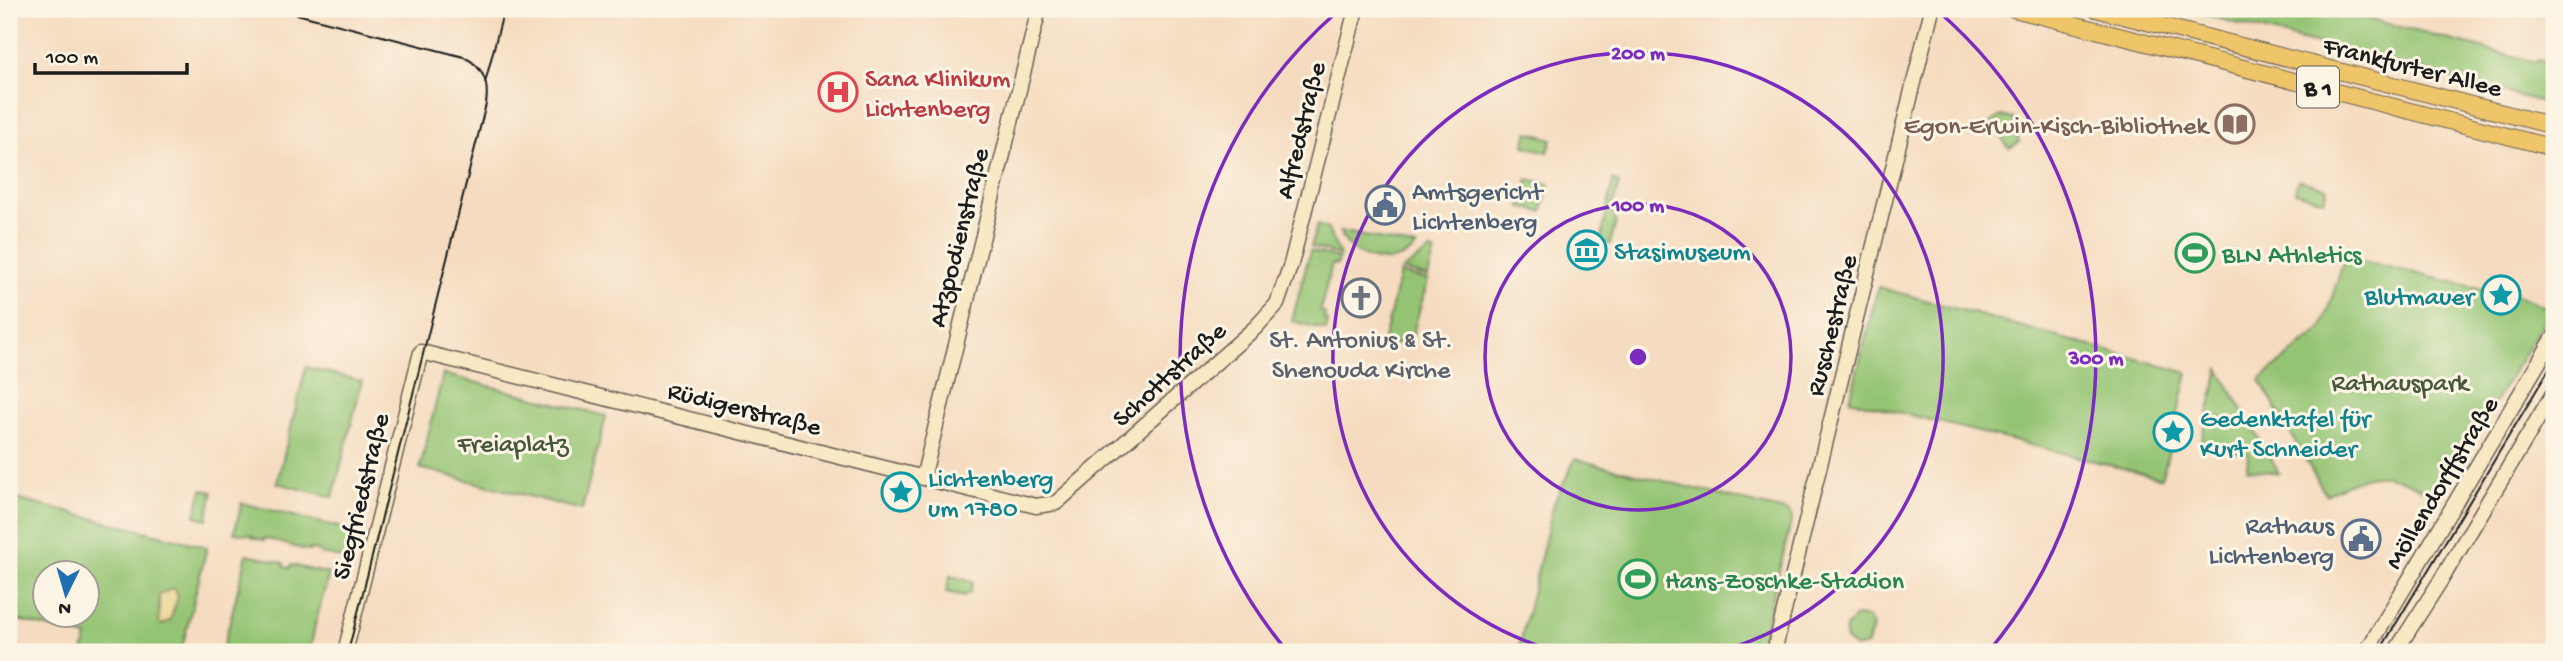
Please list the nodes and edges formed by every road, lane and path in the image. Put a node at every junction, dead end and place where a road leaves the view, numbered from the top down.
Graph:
1 (1039, 9) edge
2 (1356, 9) edge
3 (1932, 9) edge
4 (2014, 9) edge
5 (2096, 9) edge
6 (2554, 126) edge
7 (2554, 149) edge
8 (1291, 264) joint
9 (2554, 337) edge
10 (421, 352) joint
11 (2554, 392) edge
12 (923, 478) junction
13 (1056, 503) joint
14 (345, 652) edge
15 (1774, 652) edge
16 (2366, 652) edge
17 (2395, 652) edge

1 - 12 street, Atzpodienstraße
2 - 8 street, Alfredstraße
3 - 15 street, Ruschestraße
4 - 7 main road, Frankfurter Allee / B 1
5 - 6 main road, Frankfurter Allee / B 1
8 - 13 street, Schottstraße
9 - 16 street, Möllendorffstraße
10 - 12 street, Rüdigerstraße
10 - 14 street, Siegfriedstraße
11 - 17 street, Möllendorffstraße
12 - 13 street, Rüdigerstraße

